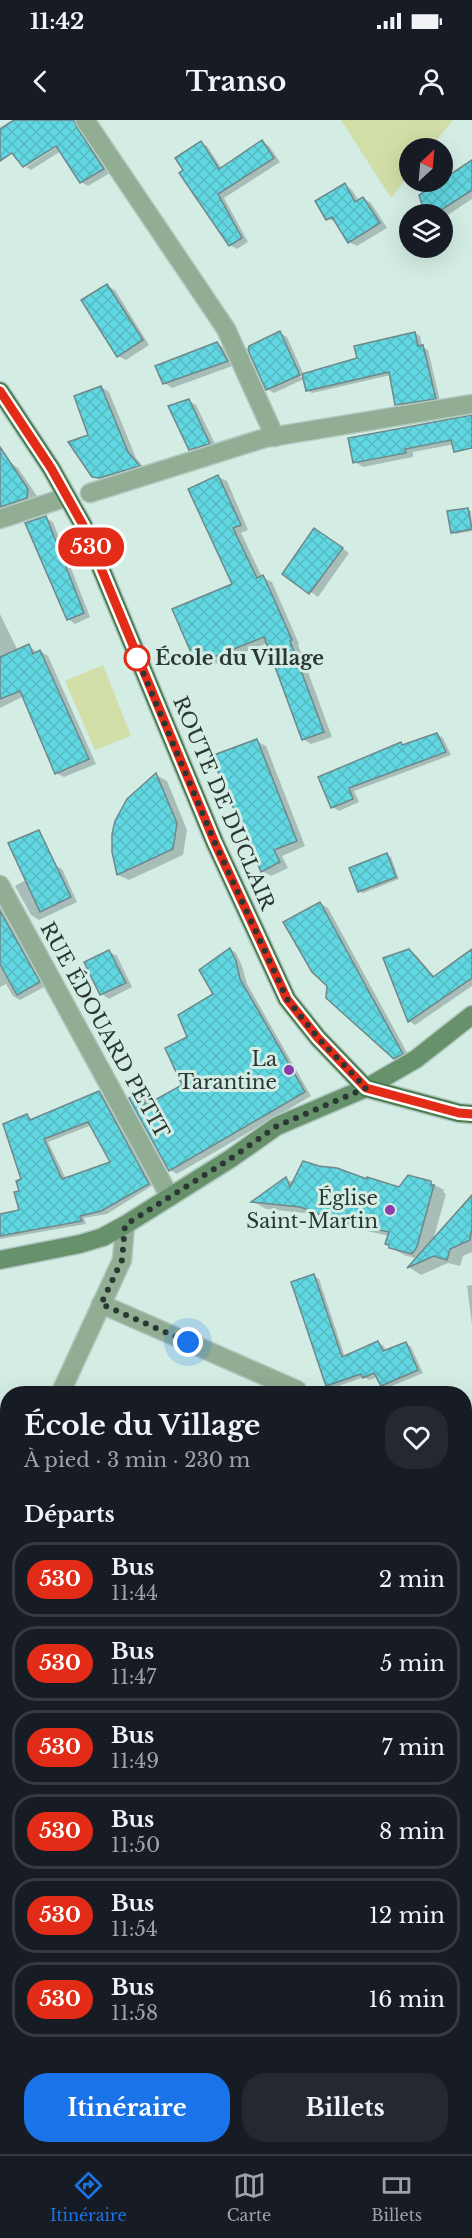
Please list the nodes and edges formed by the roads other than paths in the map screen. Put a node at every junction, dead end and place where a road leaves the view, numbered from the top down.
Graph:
1 (85, 120) edge
2 (0, 391) edge
3 (472, 404) edge
4 (275, 437) junction
5 (90, 493) dead end
6 (68, 497) junction
7 (0, 519) edge
8 (0, 885) edge
9 (472, 1015) edge
10 (366, 1088) junction
11 (472, 1114) edge
12 (170, 1197) junction
13 (125, 1225) junction
14 (0, 1260) edge
15 (101, 1304) junction
16 (64, 1386) edge
17 (288, 1386) edge

1 - 4 street
2 - 6 main road, ROUTE DE DUCLAIR
3 - 4 street
4 - 5 street
6 - 7 street
6 - 10 main road, ROUTE DE DUCLAIR
8 - 12 street, RUE ÉDOUARD PETIT
9 - 10 street
10 - 11 main road
10 - 12 street
12 - 13 street
13 - 14 street
13 - 15 street
15 - 16 street
15 - 17 street

